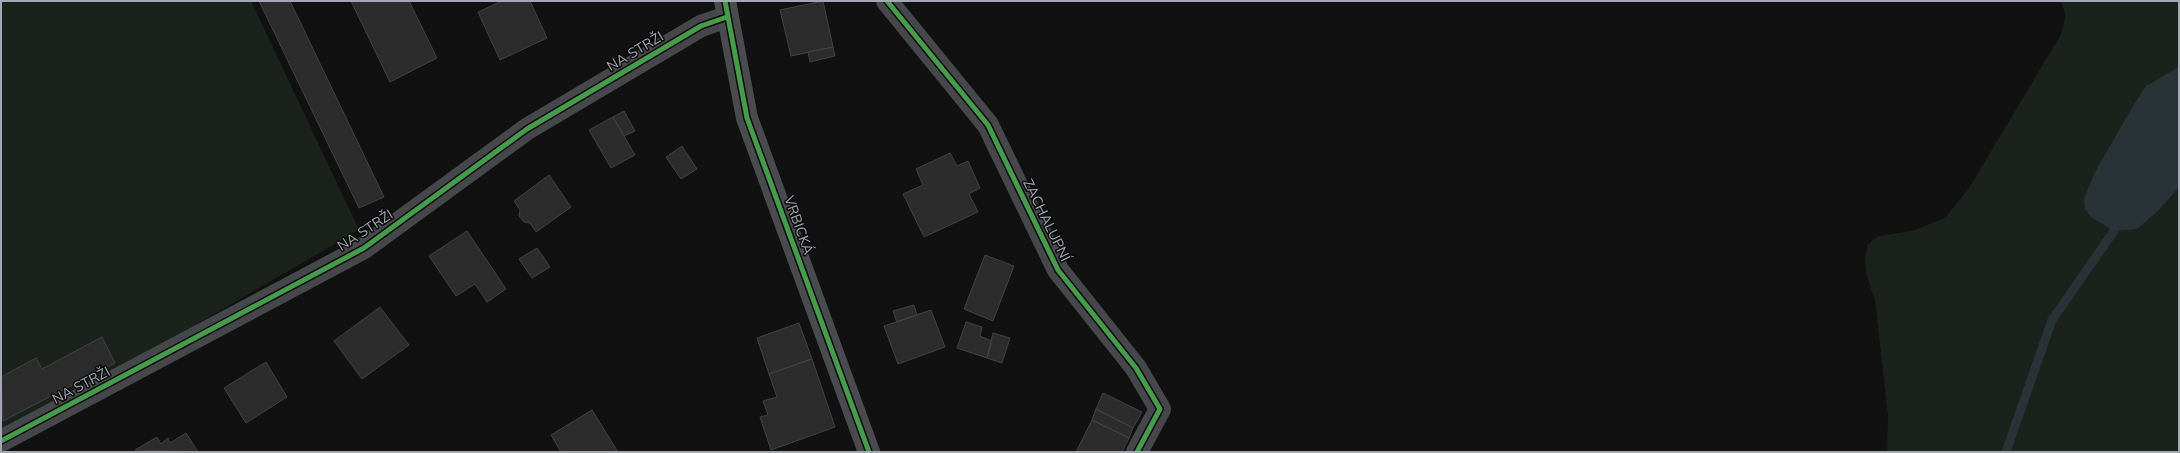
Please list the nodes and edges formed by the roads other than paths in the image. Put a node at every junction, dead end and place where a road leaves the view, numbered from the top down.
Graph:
1 (887, 1) edge
2 (726, 9) edge
3 (1, 441) edge
4 (869, 452) edge
5 (1137, 452) edge

1 - 5 street, ZACHALUPNÍ
2 - 3 street, NA STRŽI
2 - 4 street, VRBICKÁ

